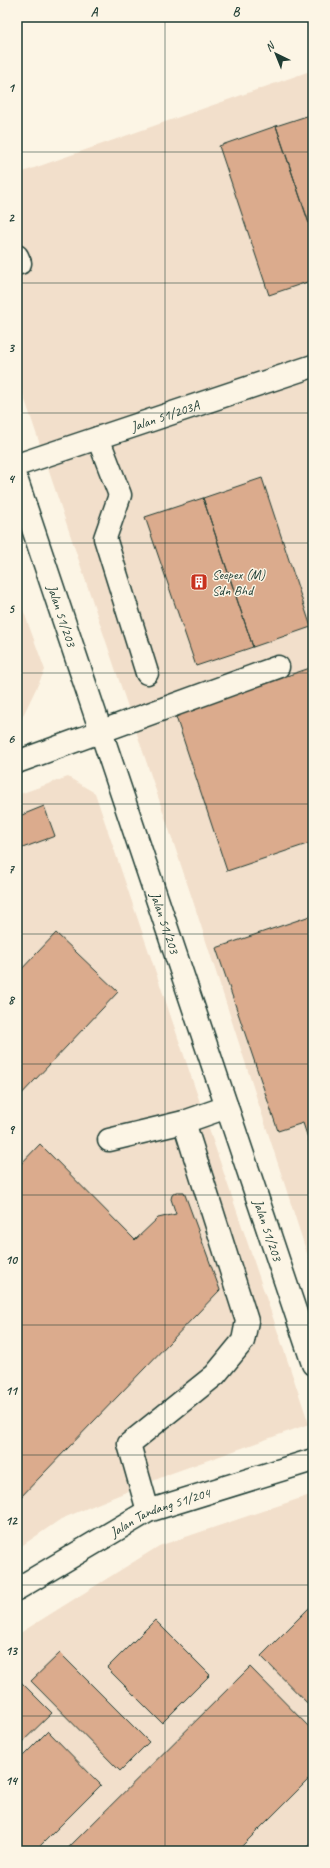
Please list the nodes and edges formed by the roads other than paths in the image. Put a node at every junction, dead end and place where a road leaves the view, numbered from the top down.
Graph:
1 (313, 366) edge
2 (98, 438) junction
3 (17, 465) edge
4 (17, 481) edge
5 (278, 667) dead end
6 (147, 673) dead end
7 (101, 731) junction
8 (17, 762) edge
9 (227, 1108) junction
10 (184, 1122) junction
11 (109, 1140) dead end
12 (313, 1364) edge
13 (313, 1460) edge
14 (148, 1511) junction
15 (17, 1589) edge

1 - 2 street, Jalan 51/203A
2 - 3 street, Jalan 51/203A
2 - 6 street
4 - 7 street, Jalan 51/203
5 - 7 street
7 - 8 street
7 - 9 street, Jalan 51/203
9 - 10 street
9 - 12 street, Jalan 51/203
10 - 11 street
10 - 14 street
13 - 14 street, Jalan Tandang 51/204
14 - 15 street, Jalan Tandang 51/204

